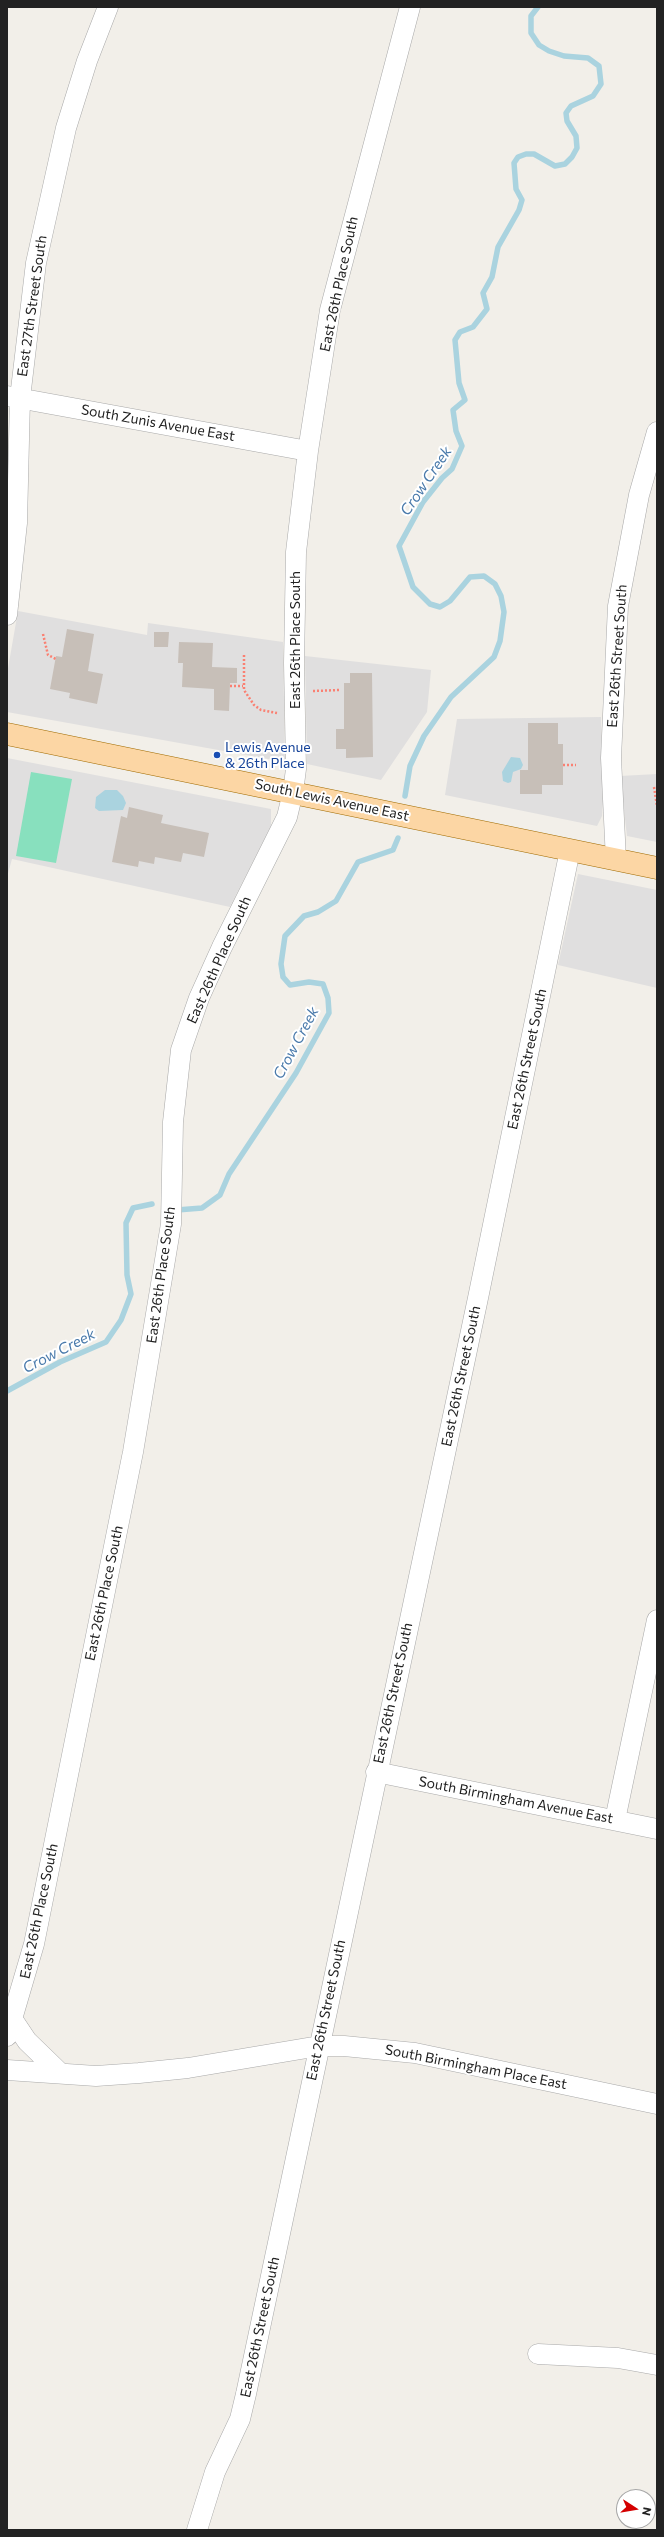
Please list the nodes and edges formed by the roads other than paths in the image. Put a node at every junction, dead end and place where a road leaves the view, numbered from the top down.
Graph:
1 (108, 7) edge
2 (410, 7) edge
3 (13, 397) edge
4 (657, 432) edge
5 (308, 451) junction
6 (7, 615) edge
7 (7, 734) edge
8 (293, 792) junction
9 (570, 850) junction
10 (616, 860) junction
11 (657, 868) edge
12 (657, 1620) edge
13 (376, 1772) junction
14 (616, 1820) junction
15 (657, 1829) edge
16 (10, 2028) edge
17 (319, 2046) junction
18 (7, 2070) edge
19 (59, 2072) junction
20 (657, 2104) edge
21 (538, 2354) dead end
22 (657, 2366) edge
23 (197, 2530) edge

1 - 3 street, East 27th Street South
2 - 5 street, East 26th Place South
3 - 5 street, South Zunis Avenue East
3 - 6 street, East 27th Street South
4 - 10 street, East 26th Street South
5 - 8 street, East 26th Place South
7 - 8 main road, South Lewis Avenue East
8 - 9 main road, South Lewis Avenue East
8 - 16 street, East 26th Place South
9 - 10 main road, South Lewis Avenue East
9 - 13 street, East 26th Street South
10 - 11 main road, South Lewis Avenue East
12 - 14 street
13 - 14 street, South Birmingham Avenue East
13 - 17 street, East 26th Street South
14 - 15 street, South Birmingham Avenue East
16 - 19 street
17 - 19 street, South Birmingham Place East
17 - 20 street, South Birmingham Place East
17 - 23 street, East 26th Street South
18 - 19 street, South Birmingham Place East
21 - 22 street

